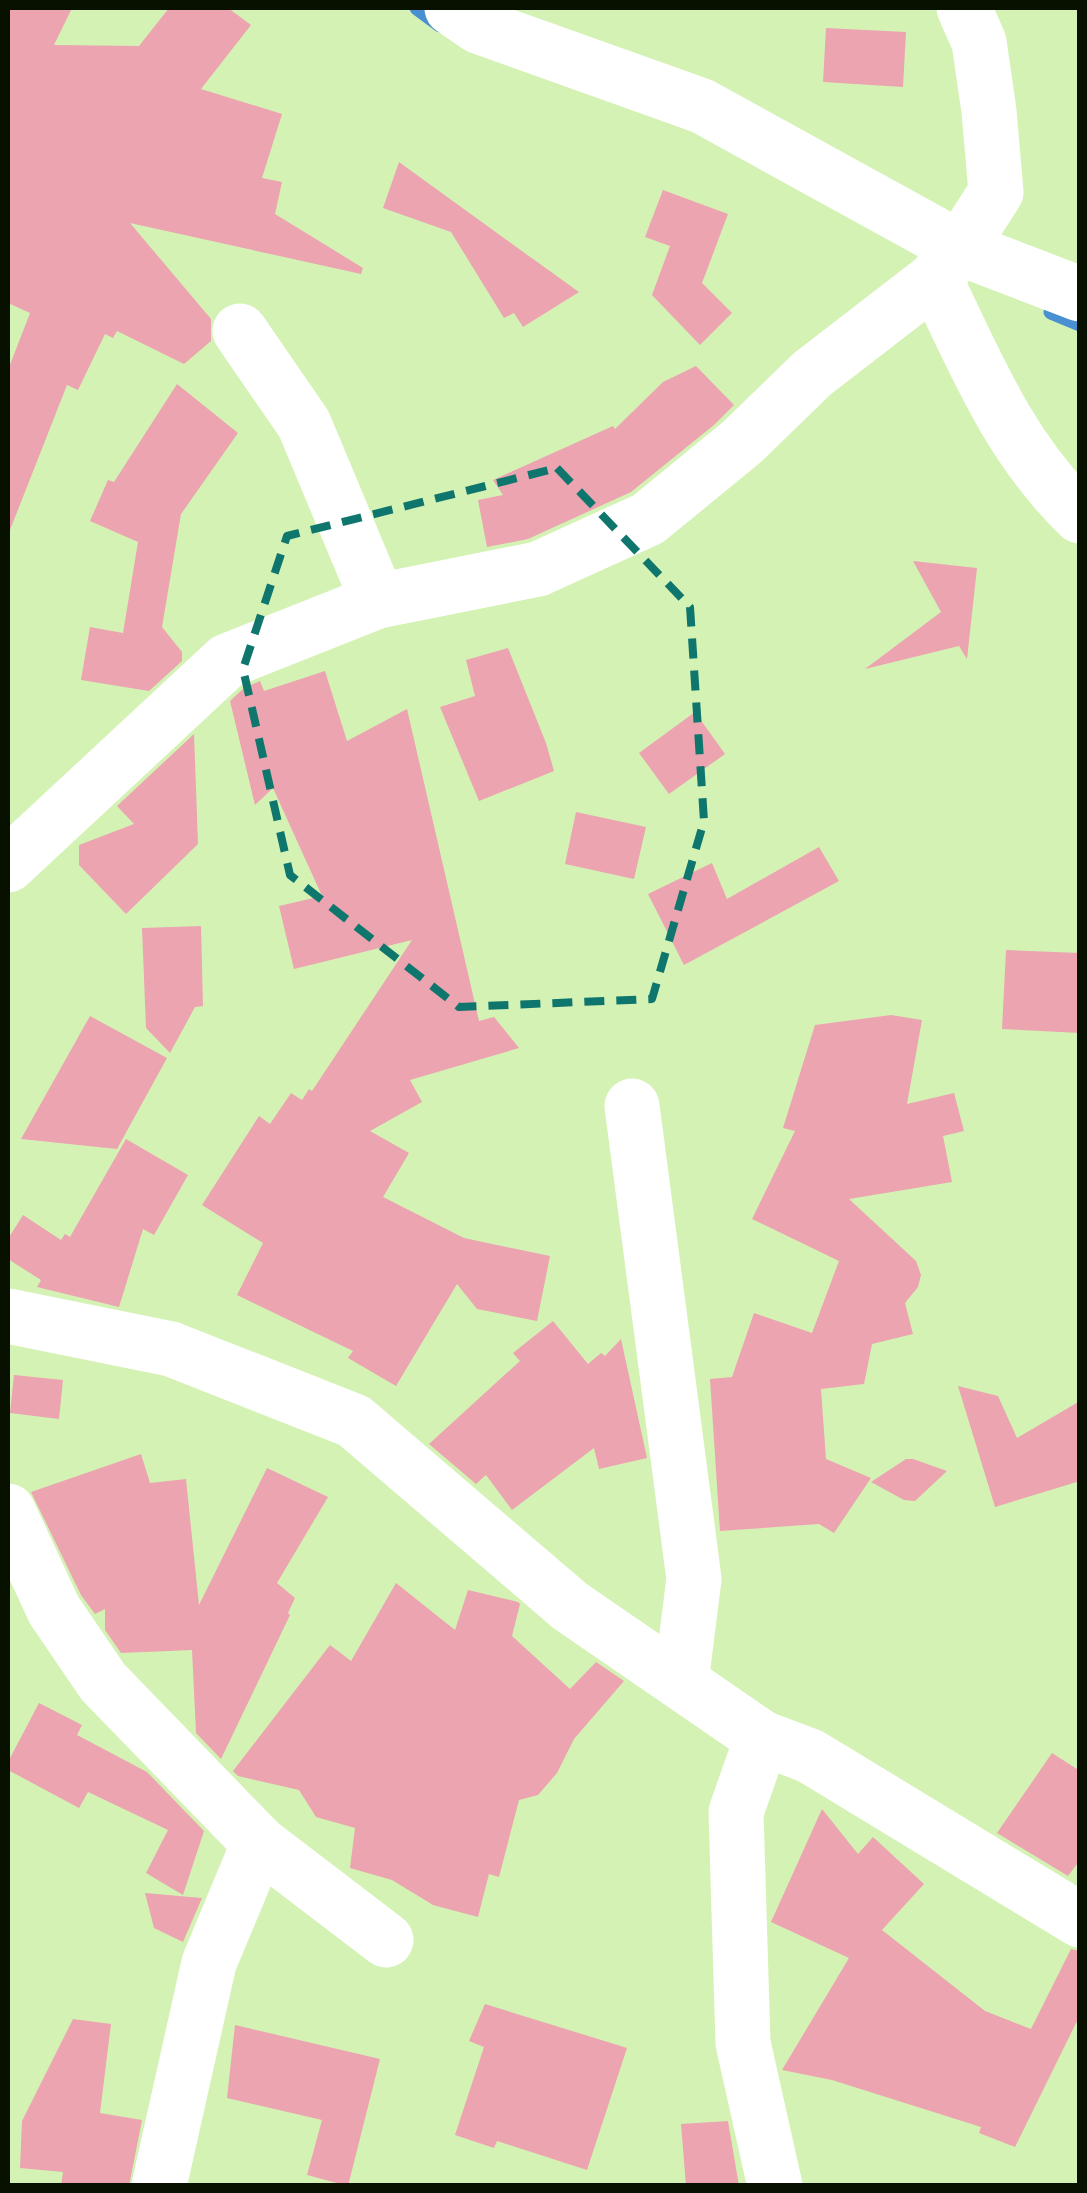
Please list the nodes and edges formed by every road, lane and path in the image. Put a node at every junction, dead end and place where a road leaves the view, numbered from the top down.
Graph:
1 (452, 8) edge
2 (964, 8) edge
3 (948, 264) junction
4 (1080, 294) edge
5 (240, 331) dead end
6 (1080, 516) edge
7 (378, 601) junction
8 (8, 866) edge
9 (632, 1106) dead end
10 (8, 1316) edge
11 (8, 1511) edge
12 (681, 1682) junction
13 (762, 1738) junction
14 (259, 1842) junction
15 (1080, 1920) edge
16 (386, 1940) dead end
17 (159, 2186) edge
18 (776, 2186) edge

1 - 3 street
2 - 3 street
3 - 4 street
3 - 6 street
3 - 7 street
5 - 7 street
7 - 8 street
9 - 12 street
10 - 12 street
11 - 14 street
12 - 13 street
13 - 15 street
13 - 18 street
14 - 16 street
14 - 17 street

